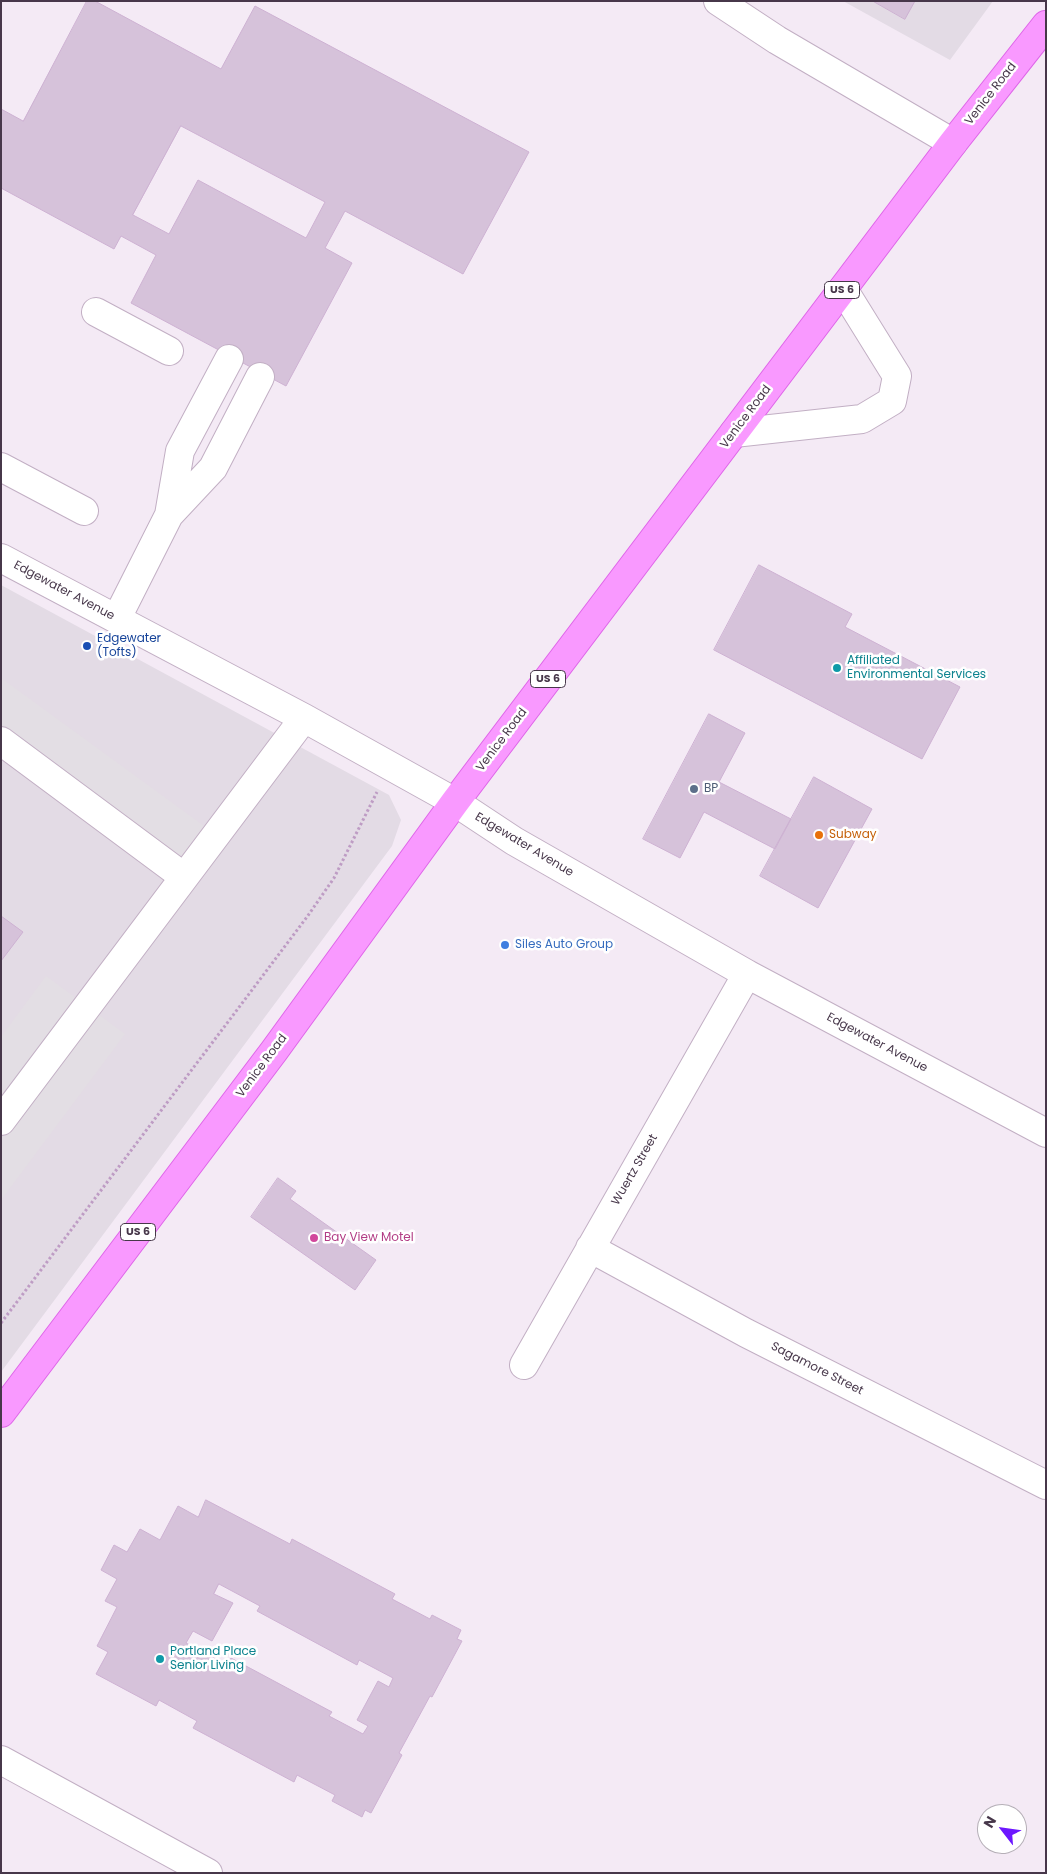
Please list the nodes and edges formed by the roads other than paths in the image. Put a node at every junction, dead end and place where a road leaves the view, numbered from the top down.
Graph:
1 (718, 1) edge
2 (1046, 25) edge
3 (953, 143) junction
4 (843, 289) junction
5 (96, 312) dead end
6 (169, 351) dead end
7 (229, 359) dead end
8 (260, 376) dead end
9 (734, 433) junction
10 (1, 467) edge
11 (84, 511) dead end
12 (169, 515) junction
13 (1, 558) edge
14 (117, 618) junction
15 (304, 718) junction
16 (1, 742) edge
17 (456, 802) junction
18 (184, 877) junction
19 (747, 974) junction
20 (1, 1121) edge
21 (1046, 1133) edge
22 (590, 1248) junction
23 (524, 1365) dead end
24 (4, 1404) edge
25 (1046, 1485) edge
26 (1, 1760) edge
27 (208, 1873) edge

1 - 3 street
2 - 3 main road, Venice Road / US 6
3 - 4 main road, Venice Road / US 6
4 - 9 main road, Venice Road / US 6
4 - 9 street
5 - 6 street
7 - 12 street
8 - 12 street
9 - 17 main road, Venice Road / US 6
10 - 11 street
12 - 14 street
13 - 14 street, Edgewater Avenue
14 - 15 street, Edgewater Avenue
15 - 17 street, Edgewater Avenue
15 - 18 street
16 - 18 street
17 - 19 street, Edgewater Avenue
17 - 24 main road, Venice Road / US 6
18 - 20 street
19 - 21 street, Edgewater Avenue
19 - 22 street, Wuertz Street
22 - 23 street, Wuertz Street
22 - 25 street, Sagamore Street
26 - 27 street

